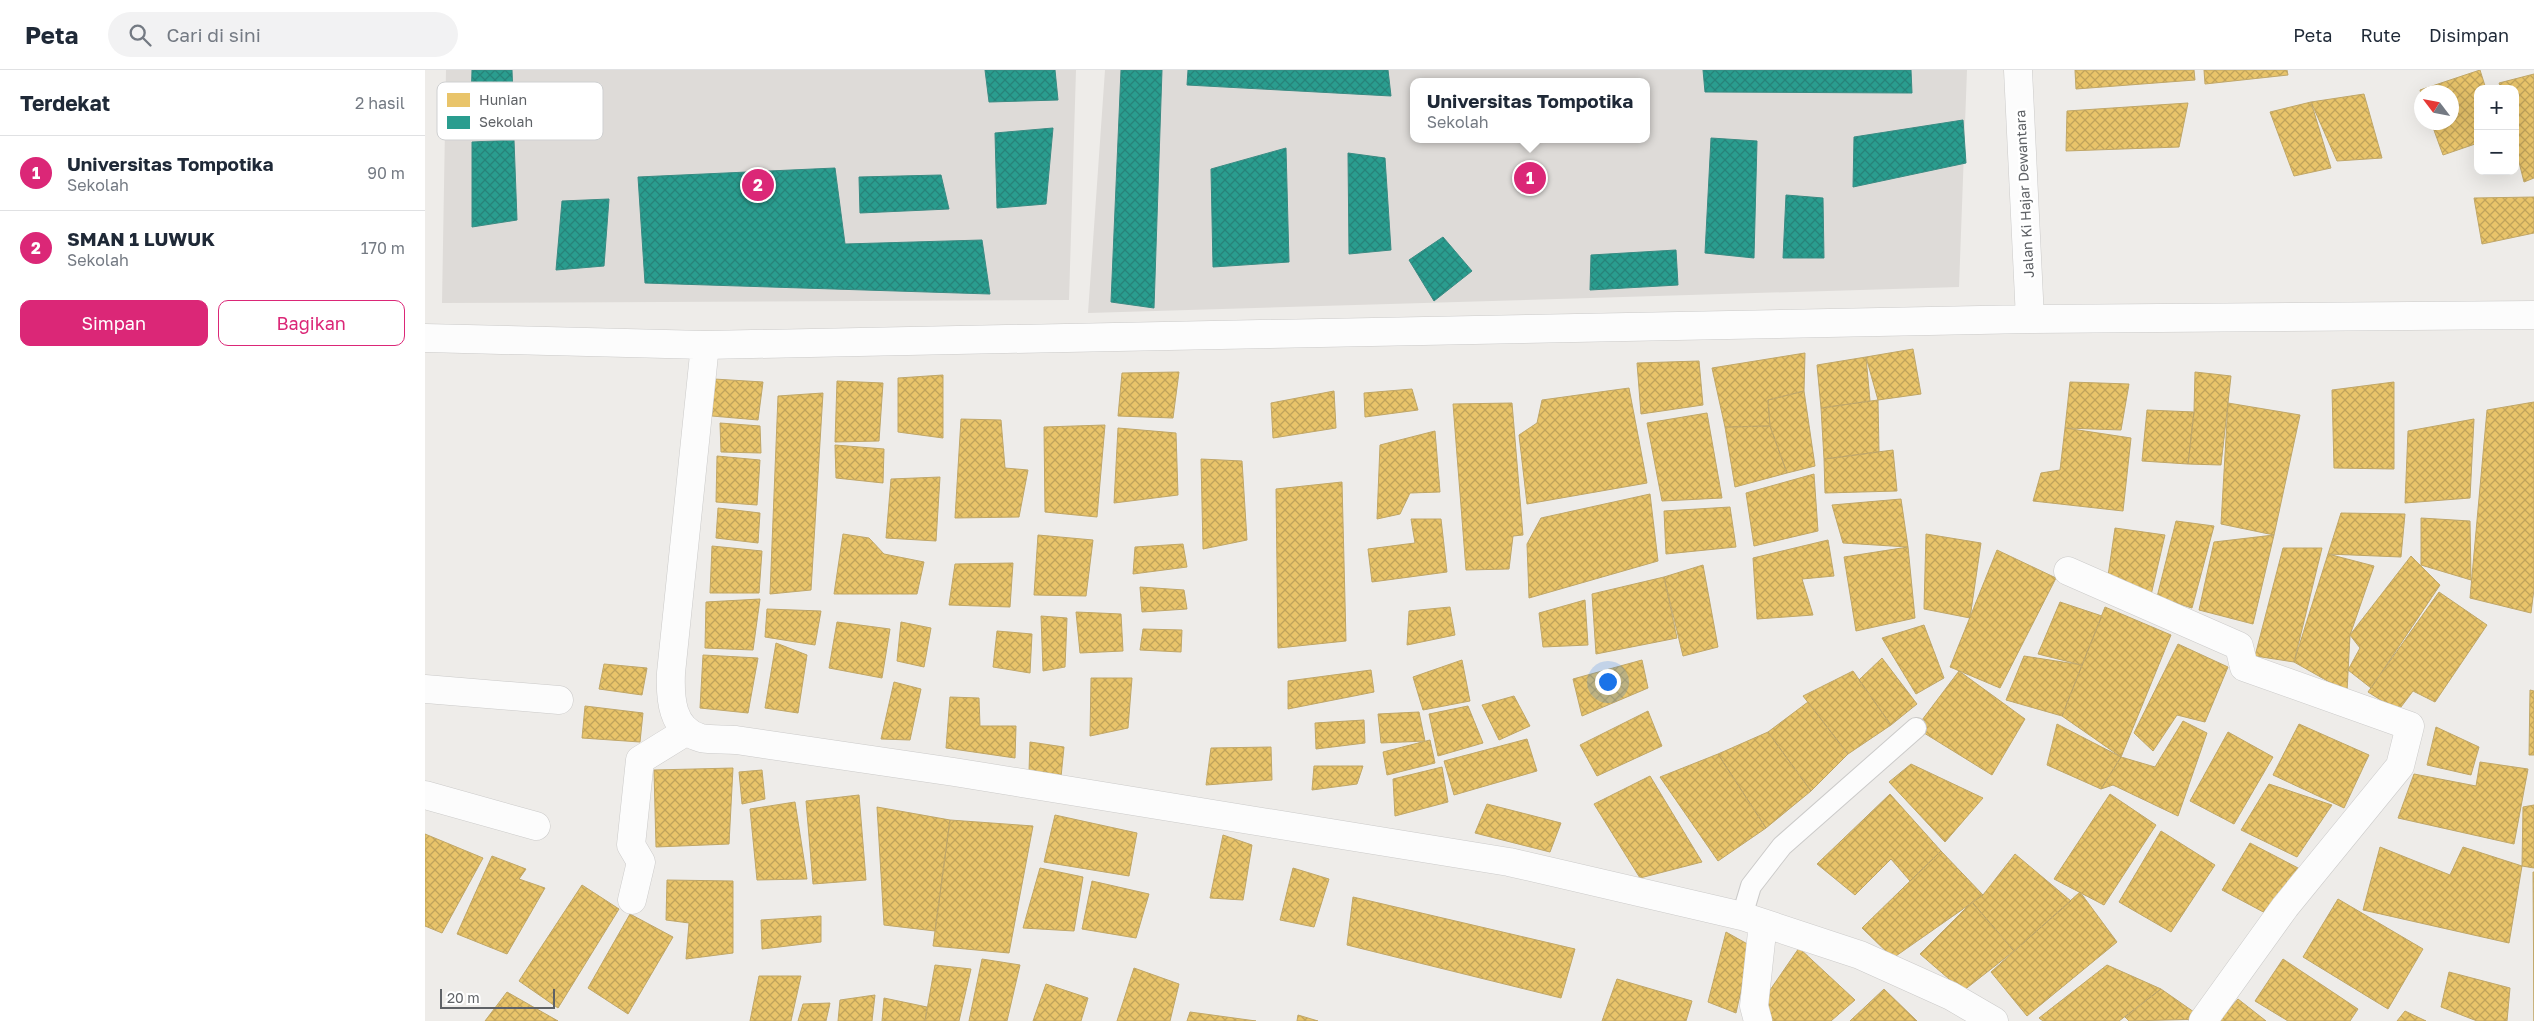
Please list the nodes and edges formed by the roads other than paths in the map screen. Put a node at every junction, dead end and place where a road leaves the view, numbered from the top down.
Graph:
1 (2018, 70) edge
2 (2534, 315) edge
3 (2030, 318) junction
4 (425, 338) edge
5 (705, 345) junction
6 (2068, 571) dead end
7 (425, 689) edge
8 (559, 700) dead end
9 (1916, 728) dead end
10 (687, 731) junction
11 (425, 795) edge
12 (536, 826) dead end
13 (632, 900) dead end
14 (1753, 919) junction
15 (1758, 1021) edge
16 (1994, 1021) edge
17 (2203, 1021) edge

1 - 3 street, Jalan Ki Hajar Dewantara
2 - 3 street
3 - 5 street
4 - 5 street
5 - 10 street
6 - 17 street
7 - 8 street
9 - 14 lane
10 - 13 street
10 - 14 street
11 - 12 street
14 - 15 street
14 - 16 street

